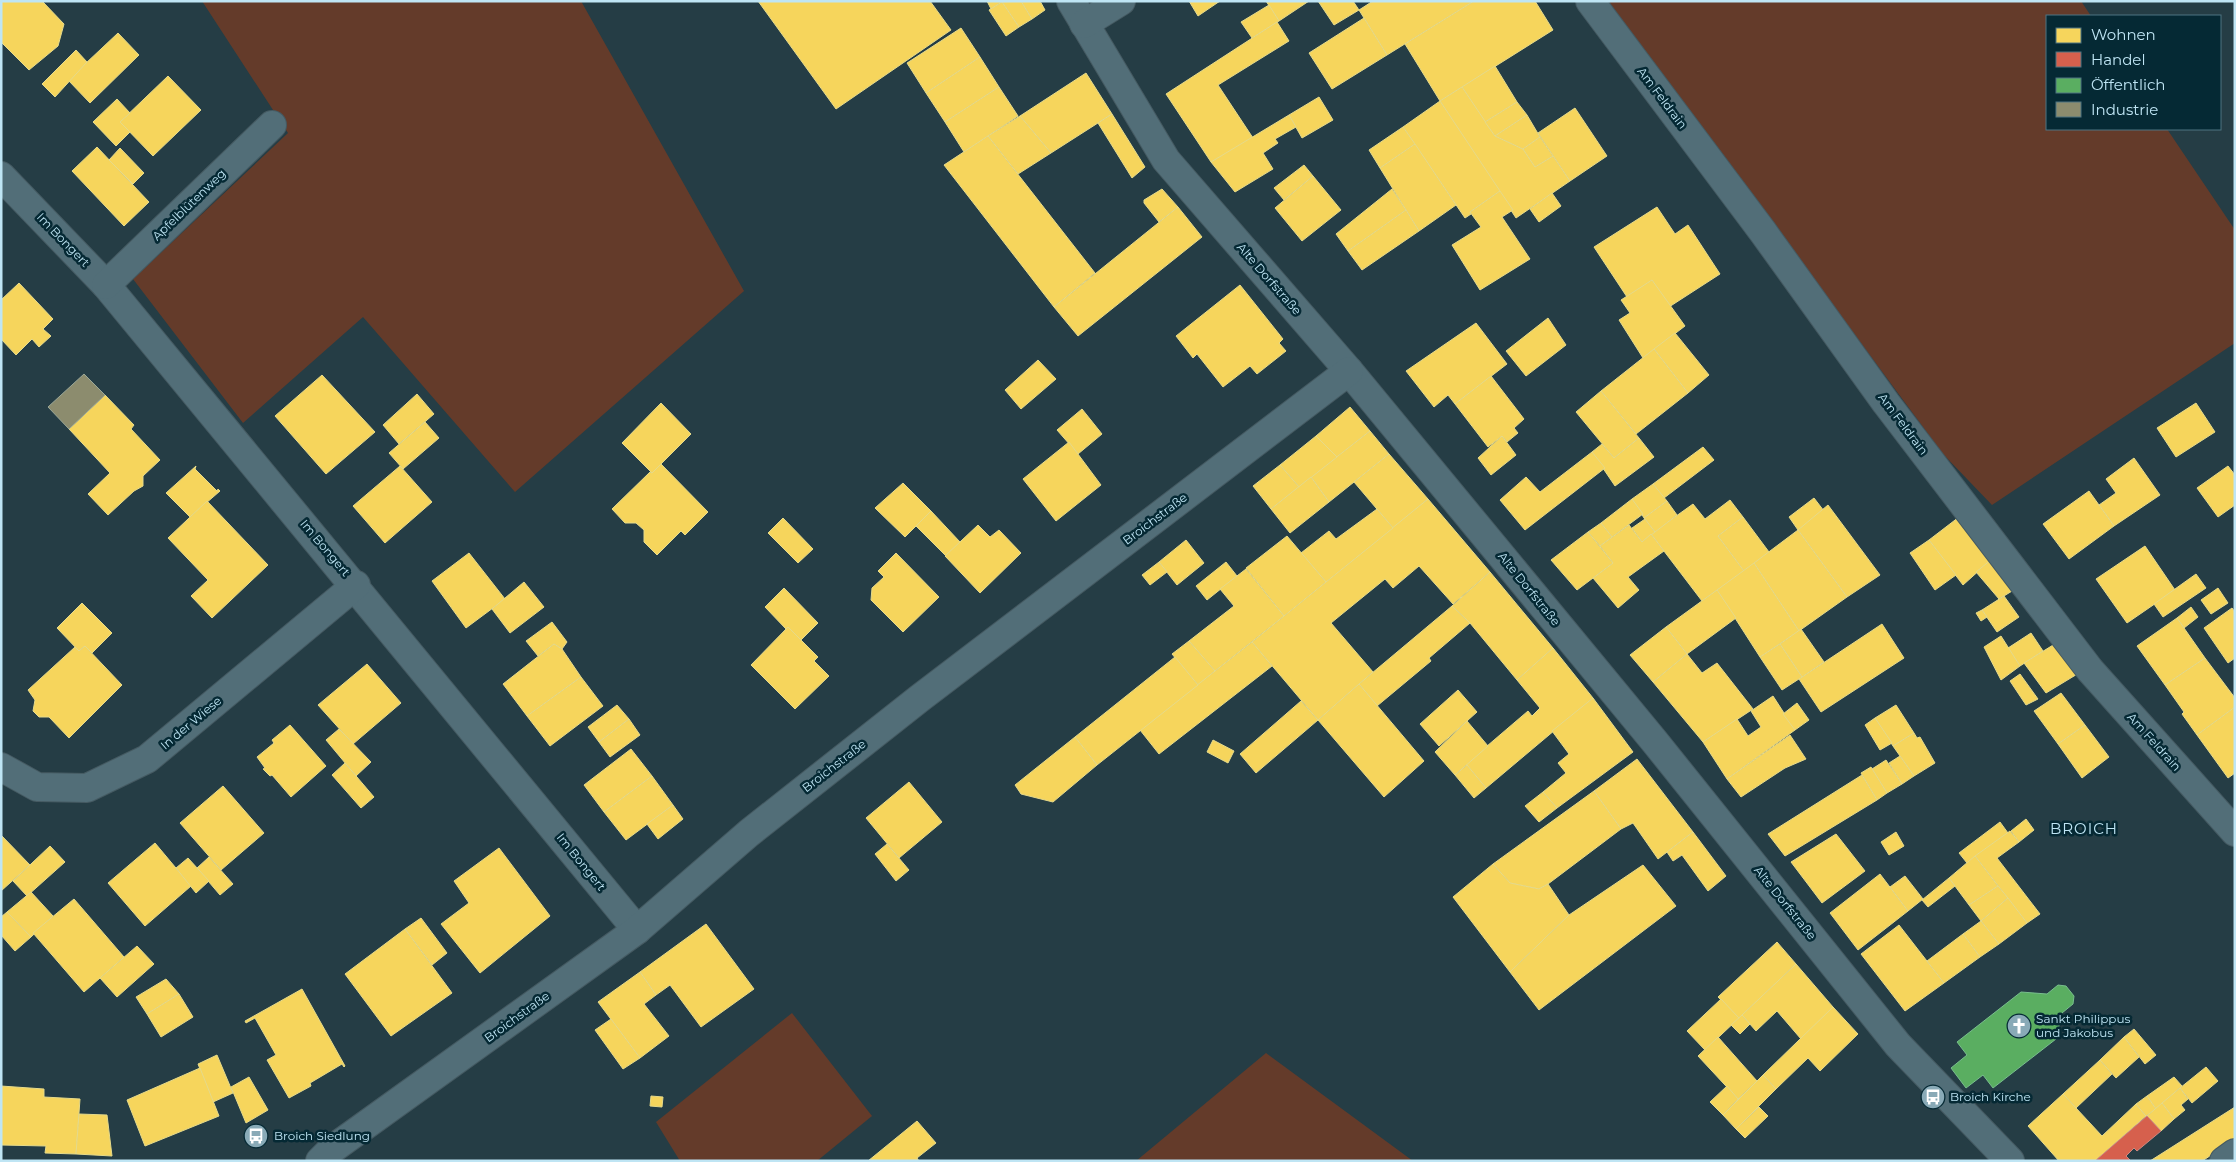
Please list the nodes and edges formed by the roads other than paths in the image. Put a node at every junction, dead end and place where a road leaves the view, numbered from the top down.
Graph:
1 (1120, 1) edge
2 (1590, 1) edge
3 (1077, 13) edge
4 (272, 125) dead end
5 (1, 176) edge
6 (106, 285) junction
7 (1349, 371) junction
8 (356, 585) junction
9 (1, 767) edge
10 (2235, 832) edge
11 (637, 930) junction
12 (2235, 1153) edge
13 (326, 1155) edge
14 (301, 1161) edge
15 (2010, 1161) edge
16 (2224, 1161) edge

1 - 3 street
2 - 10 street, Am Feldrain
3 - 7 street, Alte Dorfstraße
4 - 6 street, Apfelblütenweg
5 - 6 street, Im Bongert
6 - 8 street, Im Bongert
7 - 11 street, Broichstraße
7 - 15 street, Alte Dorfstraße
8 - 9 street, In der Wiese
8 - 11 street, Im Bongert
11 - 13 street, Broichstraße
12 - 16 street
13 - 14 street, Broichstraße

